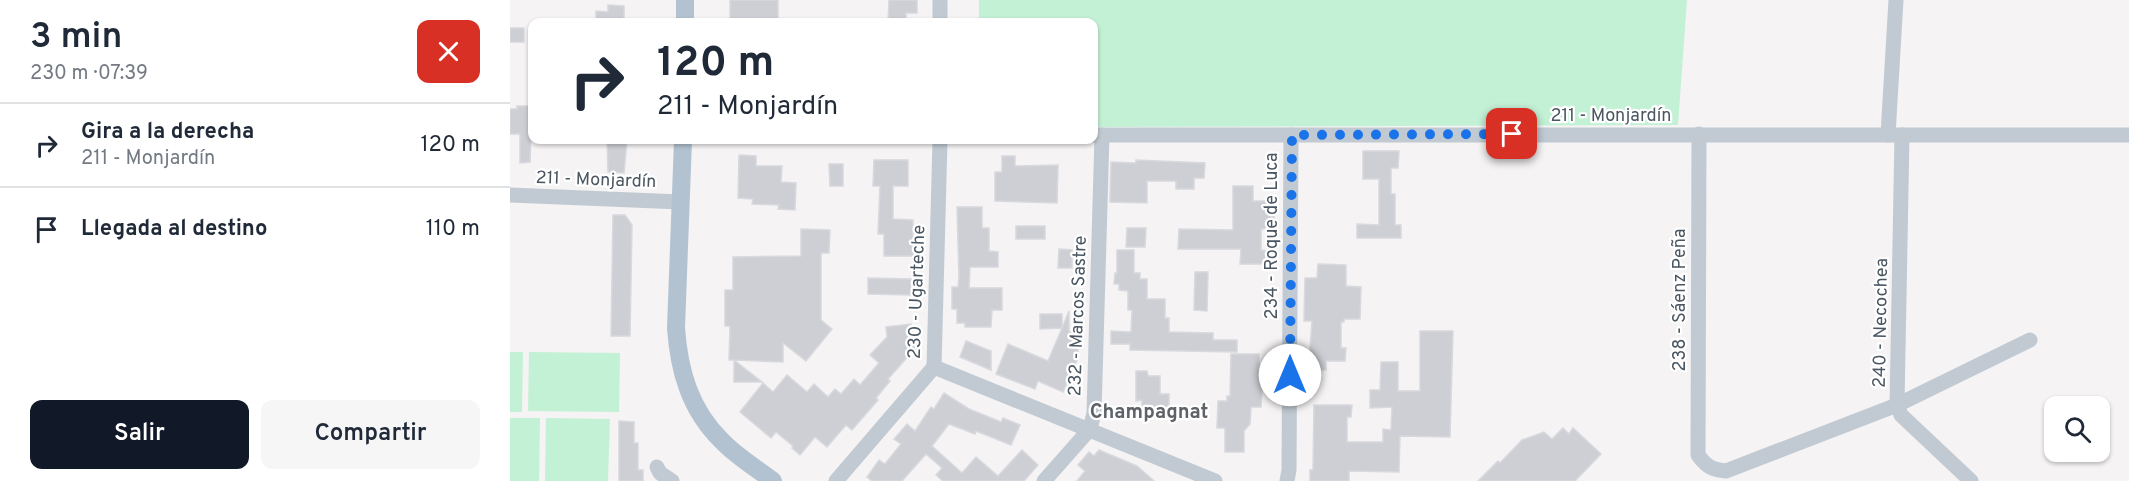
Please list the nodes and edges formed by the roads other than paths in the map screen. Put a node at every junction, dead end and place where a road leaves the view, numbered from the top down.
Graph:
1 (685, 0) edge
2 (940, 0) edge
3 (1896, 0) edge
4 (685, 18) edge
5 (940, 18) edge
6 (1699, 134) junction
7 (1098, 135) edge
8 (1292, 135) junction
9 (1895, 135) junction
10 (2129, 135) edge
11 (683, 144) edge
12 (940, 144) edge
13 (1098, 144) edge
14 (510, 195) edge
15 (681, 202) junction
16 (2030, 340) dead end
17 (934, 367) junction
18 (1897, 405) junction
19 (1090, 429) junction
20 (657, 467) dead end
21 (672, 481) edge
22 (773, 481) edge
23 (836, 481) edge
24 (1044, 481) edge
25 (1215, 481) edge
26 (1287, 481) edge
27 (1971, 481) edge

1 - 4 main road
2 - 5 street
3 - 9 street, 240 - Necochea
6 - 8 street, 211 - Monjardín
6 - 9 street, 211 - Monjardín
6 - 18 street, 238 - Sáenz Peña
7 - 8 street, 211 - Monjardín
8 - 26 street, 234 - Roque de Luca
9 - 10 street, 211 - Monjardín
9 - 18 street, 240 - Necochea
11 - 15 main road
12 - 17 street, 230 - Ugarteche
13 - 19 street, 232 - Marcos Sastre
14 - 15 street, 211 - Monjardín
15 - 22 main road
16 - 18 street
17 - 19 street
17 - 23 street, 230 - Ugarteche
18 - 27 street, 240 - Necochea
19 - 24 street
19 - 25 street
20 - 21 street

